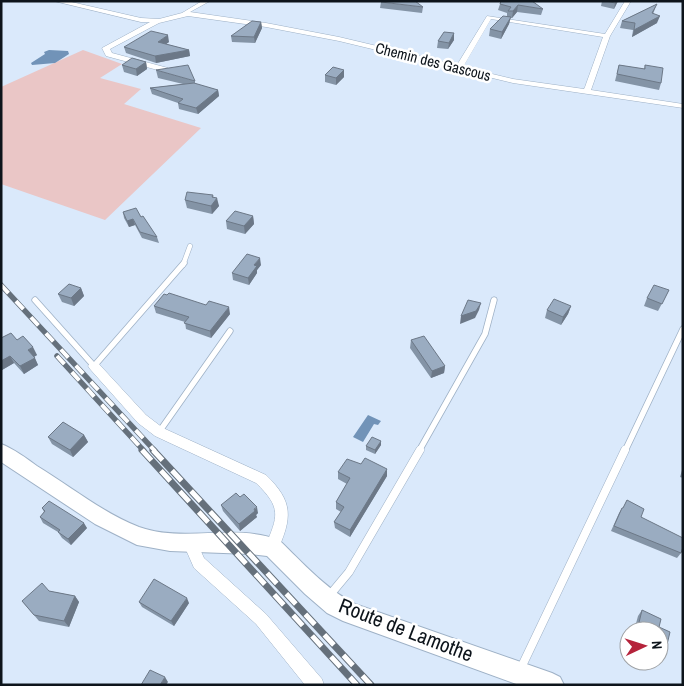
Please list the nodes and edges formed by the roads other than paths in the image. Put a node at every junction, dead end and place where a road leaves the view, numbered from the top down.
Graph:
1 (57, 1) edge
2 (207, 1) edge
3 (628, 1) edge
4 (185, 14) junction
5 (160, 20) junction
6 (607, 36) junction
7 (458, 69) junction
8 (165, 70) edge
9 (586, 92) junction
10 (683, 106) edge
11 (190, 246) dead end
12 (35, 300) dead end
13 (494, 300) dead end
14 (683, 329) edge
15 (230, 330) dead end
16 (94, 366) junction
17 (159, 432) junction
18 (1, 452) edge
19 (190, 543) junction
20 (272, 547) junction
21 (326, 598) junction
22 (518, 673) junction
23 (316, 685) edge
24 (552, 685) edge

1 - 5 street
2 - 4 street
3 - 6 street
4 - 5 street
4 - 7 street, Chemin des Gascous
5 - 8 street
6 - 7 street
6 - 9 street
7 - 9 street, Chemin des Gascous
9 - 10 street, Chemin des Gascous
11 - 16 lane
12 - 16 lane
13 - 21 lane
14 - 22 lane
15 - 17 lane
16 - 17 street
17 - 20 street
18 - 19 street
19 - 20 street
19 - 23 street
20 - 21 street, Route de Lamothe
21 - 22 street, Route de Lamothe
22 - 24 street, Route de Lamothe

